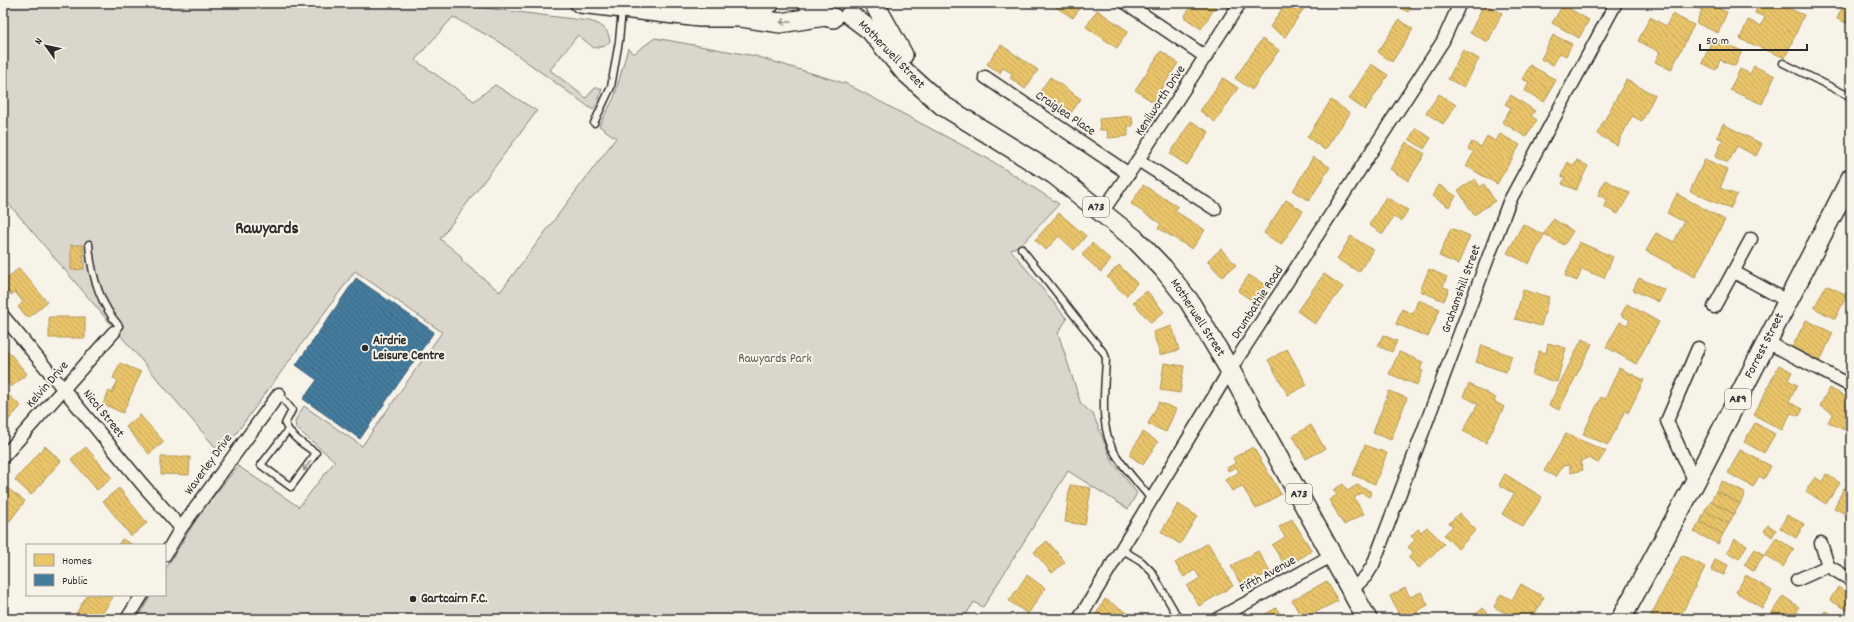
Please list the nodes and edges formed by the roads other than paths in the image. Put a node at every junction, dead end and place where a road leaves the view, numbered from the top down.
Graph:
1 (580, 3) edge
2 (770, 3) edge
3 (808, 3) edge
4 (865, 3) edge
5 (874, 3) edge
6 (1126, 3) edge
7 (1240, 3) edge
8 (1460, 3) edge
9 (1616, 3) edge
10 (622, 8) junction
11 (825, 16) junction
12 (850, 16) junction
13 (741, 17) junction
14 (1206, 57) junction
15 (1783, 63) dead end
16 (985, 77) dead end
17 (921, 88) junction
18 (1851, 97) edge
19 (594, 123) dead end
20 (1138, 160) junction
21 (1129, 174) junction
22 (1849, 184) edge
23 (1215, 209) dead end
24 (1102, 212) junction
25 (1751, 239) dead end
26 (90, 244) dead end
27 (1021, 248) dead end
28 (1734, 272) junction
29 (1787, 301) junction
30 (1714, 307) dead end
31 (3, 316) edge
32 (114, 332) joint
33 (1767, 342) junction
34 (1698, 348) dead end
35 (1230, 370) junction
36 (1851, 386) edge
37 (64, 388) junction
38 (279, 394) joint
39 (288, 430) junction
40 (3, 457) edge
41 (1695, 482) junction
42 (1151, 499) junction
43 (181, 528) junction
44 (1821, 543) dead end
45 (1122, 549) junction
46 (166, 553) edge
47 (1333, 555) junction
48 (1828, 566) junction
49 (1797, 580) dead end
50 (1851, 580) edge
51 (1352, 590) junction
52 (141, 596) edge
53 (128, 619) edge
54 (1079, 619) edge
55 (1179, 619) edge
56 (1217, 619) edge
57 (1367, 619) edge
58 (1622, 619) edge

1 - 10 main road
2 - 13 main road
3 - 11 main road
4 - 12 main road
5 - 17 main road, A73
6 - 14 street
7 - 14 street, Kenilworth Drive
8 - 35 street, Drumbathie Road
9 - 51 street, Grahamshill Street
10 - 13 main road
10 - 19 lane
11 - 12 main road
11 -> 13 main road
12 - 17 main road, Motherwell Street / A73
14 - 20 street, Kenilworth Drive
15 - 18 lane
16 - 21 street, Craiglea Place
17 - 24 main road, Motherwell Street / A73
20 - 21 street, Kenilworth Drive
20 - 23 street
21 - 24 street, Kenilworth Drive
22 - 29 main road, Forrest Street / A89
24 - 35 main road, Motherwell Street / A73
25 - 28 street
26 - 32 lane
27 - 42 lane
28 - 29 street
28 - 30 street
29 - 33 main road, Forrest Street / A89
31 - 37 street, Nicol Street
32 - 37 street, Kelvin Drive
33 - 36 street
33 - 41 main road, Forrest Street / A89
34 - 41 street
35 - 42 street, Drumbathie Road
35 - 47 main road, Motherwell Street / A73
37 - 40 street, Kelvin Drive
37 - 43 street, Nicol Street
38 - 39 lane
38 - 43 street, Waverley Drive
39 -> 39 lane
41 - 58 main road, Forrest Street / A89
42 - 45 street, Drumbathie Road
43 - 46 street, Waverley Drive
44 - 48 street
45 - 54 street, Drumbathie Road
45 - 55 lane
47 - 51 main road, Motherwell Street / A73
47 - 56 street, Fifth Avenue
48 - 49 street
48 - 50 street
51 - 57 main road, Motherwell Street / A73
52 - 53 street

